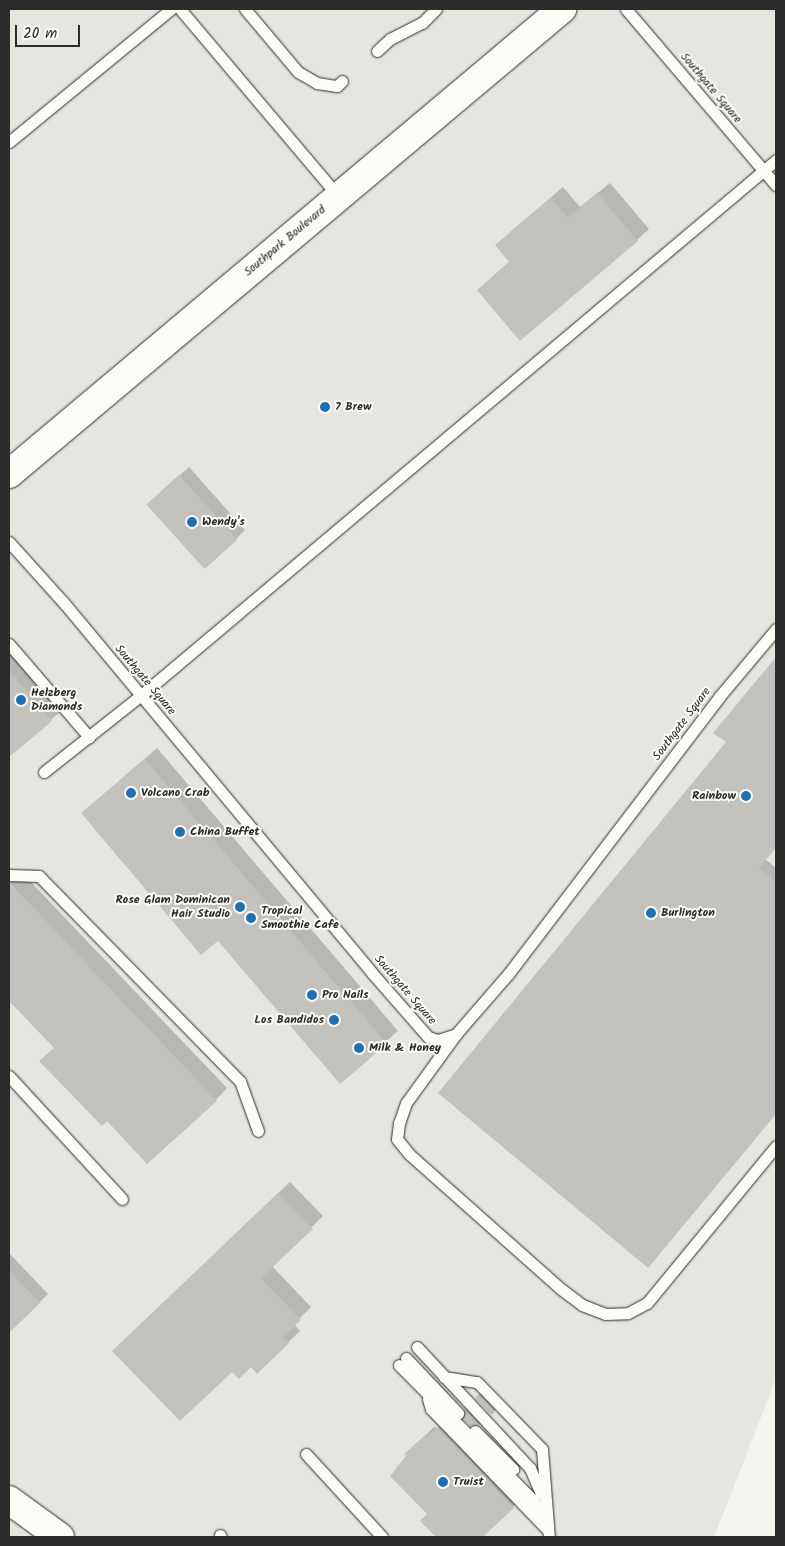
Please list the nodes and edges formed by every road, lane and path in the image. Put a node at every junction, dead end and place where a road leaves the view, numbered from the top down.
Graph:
1 (171, 9) edge
2 (180, 9) edge
3 (245, 9) edge
4 (436, 9) edge
5 (562, 9) edge
6 (626, 9) edge
7 (377, 51) dead end
8 (342, 81) dead end
9 (9, 142) edge
10 (776, 160) edge
11 (764, 171) junction
12 (776, 185) edge
13 (338, 196) junction
14 (9, 474) edge
15 (9, 542) edge
16 (776, 629) edge
17 (9, 644) edge
18 (140, 696) junction
19 (89, 737) junction
20 (44, 772) dead end
21 (9, 875) edge
22 (456, 1034) junction
23 (9, 1076) edge
24 (258, 1131) dead end
25 (776, 1146) edge
26 (122, 1199) dead end
27 (417, 1348) dead end
28 (444, 1377) junction
29 (426, 1393) junction
30 (458, 1413) dead end
31 (475, 1431) dead end
32 (306, 1454) dead end
33 (9, 1500) edge
34 (544, 1501) junction
35 (546, 1514) junction
36 (548, 1534) edge
37 (60, 1537) edge
38 (382, 1537) edge

1 - 9 lane
2 - 13 lane
3 - 8 lane
4 - 7 lane
5 - 13 main road, Southpark Boulevard
6 - 11 lane, Southgate Square
10 - 11 lane
11 - 12 lane, Southgate Square
11 - 18 lane
13 - 14 main road, Southpark Boulevard
15 - 18 lane, Southgate Square
16 - 22 lane, Southgate Square
17 - 19 lane
18 - 19 lane
18 - 22 lane, Southgate Square
19 - 20 lane
21 - 24 lane
22 - 25 lane
23 - 26 lane
27 - 28 lane
28 - 34 lane
28 - 34 lane
29 - 30 lane
29 - 35 lane
29 - 36 lane
31 - 34 lane
32 - 38 lane
33 - 37 main road
34 - 35 lane
35 - 36 lane

